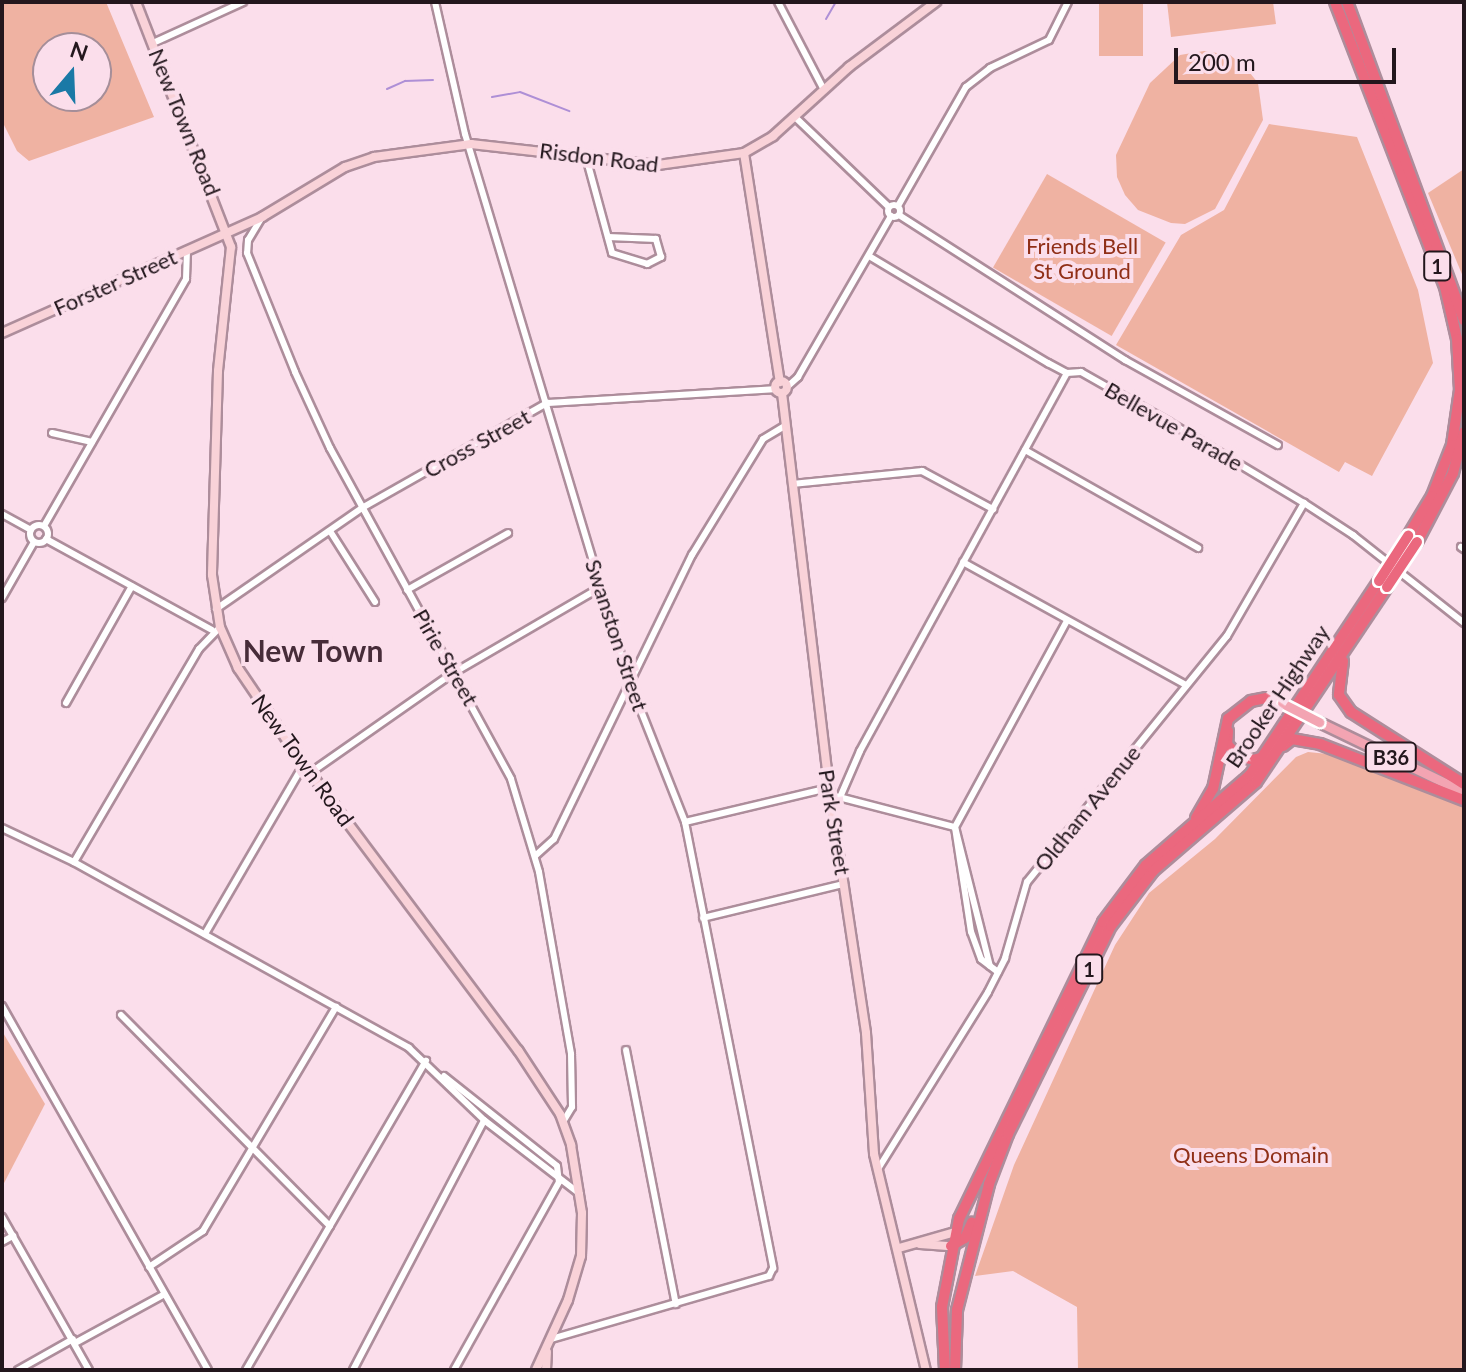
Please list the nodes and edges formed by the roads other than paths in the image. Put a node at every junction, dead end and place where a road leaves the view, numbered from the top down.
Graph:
1 (136, 2) edge
2 (243, 2) edge
3 (435, 2) edge
4 (778, 2) edge
5 (936, 2) edge
6 (1068, 2) edge
7 (1335, 2) edge
8 (1347, 2) edge
9 (153, 43) junction
10 (824, 90) junction
11 (795, 117) junction
12 (471, 144) junction
13 (744, 153) junction
14 (586, 157) junction
15 (894, 206) junction
16 (895, 216) junction
17 (262, 217) junction
18 (229, 233) junction
19 (608, 237) junction
20 (187, 250) junction
21 (869, 256) junction
22 (1464, 320) edge
23 (2, 333) edge
24 (1067, 373) junction
25 (781, 388) junction
26 (547, 403) junction
27 (785, 426) junction
28 (1464, 432) edge
29 (52, 433) dead end
30 (92, 442) junction
31 (1278, 445) dead end
32 (1025, 450) junction
33 (792, 484) junction
34 (1304, 503) junction
35 (362, 508) junction
36 (993, 509) junction
37 (2, 514) edge
38 (44, 526) junction
39 (31, 530) junction
40 (330, 531) junction
41 (508, 533) dead end
42 (46, 539) junction
43 (1413, 539) junction
44 (34, 542) junction
45 (1198, 548) dead end
46 (963, 562) junction
47 (1383, 584) junction
48 (132, 586) junction
49 (601, 587) junction
50 (407, 590) junction
51 (2, 598) edge
52 (375, 602) dead end
53 (216, 609) junction
54 (1067, 621) junction
55 (1464, 623) edge
56 (216, 628) junction
57 (1355, 633) junction
58 (455, 673) junction
59 (628, 678) junction
60 (1186, 685) junction
61 (66, 703) dead end
62 (1282, 703) junction
63 (1278, 751) junction
64 (1264, 756) junction
65 (304, 764) junction
66 (310, 773) junction
67 (1464, 784) edge
68 (830, 791) junction
69 (1464, 792) edge
70 (841, 795) junction
71 (1464, 800) edge
72 (685, 822) junction
73 (955, 827) junction
74 (2, 828) edge
75 (1172, 842) junction
76 (535, 856) junction
77 (74, 862) junction
78 (845, 884) junction
79 (703, 918) junction
80 (205, 934) junction
81 (998, 972) junction
82 (336, 1007) junction
83 (3, 1011) edge
84 (121, 1015) dead end
85 (626, 1050) dead end
86 (426, 1061) junction
87 (441, 1075) junction
88 (484, 1120) junction
89 (563, 1122) junction
90 (252, 1150) junction
91 (877, 1169) junction
92 (559, 1182) junction
93 (580, 1194) junction
94 (984, 1200) junction
95 (2, 1217) edge
96 (330, 1226) junction
97 (955, 1232) junction
98 (13, 1236) junction
99 (2, 1242) edge
100 (915, 1244) junction
101 (932, 1245) junction
102 (951, 1246) junction
103 (899, 1248) junction
104 (947, 1266) junction
105 (149, 1267) junction
106 (165, 1294) junction
107 (676, 1304) junction
108 (74, 1341) junction
109 (550, 1343) junction
110 (18, 1370) edge
111 (89, 1370) edge
112 (208, 1370) edge
113 (246, 1370) edge
114 (353, 1370) edge
115 (454, 1370) edge
116 (536, 1370) edge
117 (546, 1370) edge
118 (926, 1370) edge
119 (945, 1370) edge
120 (955, 1370) edge

1 - 9 street, New Town Road
2 - 9 street
3 - 12 street, Swanston Street
4 - 10 street
5 - 10 street, Risdon Road
6 - 15 street
7 - 43 highway, Brooker Highway / 1
8 - 22 highway, 1
9 - 18 street, New Town Road
10 - 11 street, Risdon Road
11 - 13 street, Risdon Road
11 - 15 street
12 - 14 street, Risdon Road
12 - 17 street, Risdon Road
12 - 26 street, Swanston Street
13 - 14 street, Risdon Road
13 - 25 street, Park Street
14 - 19 street
15 - 16 street
16 - 21 street
16 - 31 street
17 - 18 street, Risdon Road
17 - 35 street, Pirie Street
18 - 20 street, Forster Street
18 - 53 street, New Town Road
19 - 19 street
20 - 23 street, Forster Street
20 - 30 street
21 - 24 street, Bellevue Parade
21 - 25 street
24 - 32 street
24 - 34 street, Bellevue Parade
25 - 26 street, Cross Street
25 - 27 street, Park Street
26 - 35 street, Cross Street
26 - 49 street, Swanston Street
27 - 33 street, Park Street
27 - 59 street
28 - 43 highway, 1
29 - 30 street
30 - 38 street
32 - 36 street
32 - 45 street
33 - 36 street
33 - 68 street, Park Street
34 - 55 street, Bellevue Parade
34 - 60 street, Oldham Avenue
35 - 40 street, Cross Street
35 - 50 street, Pirie Street
36 - 46 street
37 - 39 street
38 - 39 street
38 - 42 street
39 - 44 street
40 - 52 street
40 - 53 street, Cross Street
41 - 50 street
42 - 44 street
42 - 48 street
43 - 47 highway, Brooker Highway / 1, bridge
44 - 51 street
46 - 54 street
46 - 70 street
47 - 57 highway, Brooker Highway / 1
47 - 64 highway, Brooker Highway / 1
48 - 56 street
48 - 61 street
49 - 58 street
49 - 59 street, Swanston Street
50 - 58 street, Pirie Street
53 - 56 street, New Town Road
54 - 60 street
54 - 73 street
56 - 65 street, New Town Road
56 - 77 street
57 - 63 highway, Brooker Highway / 1
57 - 67 highway
58 - 66 street
58 - 76 street, Pirie Street
59 - 72 street, Swanston Street
59 - 76 street
60 - 81 street, Oldham Avenue
62 - 64 highway
62 - 69 main road, B36, bridge
62 - 75 highway
63 - 71 highway
63 - 94 highway, Brooker Highway / 1
64 - 75 highway, Brooker Highway / 1
65 - 66 street, New Town Road
65 - 80 street
66 - 89 street, New Town Road
68 - 70 street
68 - 72 street
68 - 78 street, Park Street
70 - 73 street
72 - 79 street, Swanston Street
73 - 81 street
74 - 77 street
75 - 97 highway, Brooker Highway / 1
76 - 89 street, Pirie Street
77 - 80 street
78 - 79 street
78 - 91 street, Park Street
79 - 107 street, Swanston Street
80 - 82 street
81 - 91 street, Oldham Avenue
82 - 86 street
82 - 90 street
83 - 105 street
84 - 90 street
85 - 107 street
86 - 87 street
86 - 96 street
87 - 88 street
87 - 92 street
88 - 92 street
88 - 114 street
89 - 93 street, New Town Road
90 - 96 street
90 - 105 street
91 - 103 street, Park Street
92 - 93 street
92 - 115 street
93 - 109 street, New Town Road
94 - 102 highway
94 - 120 highway, Brooker Highway / 1
95 - 98 street
96 - 113 street
97 - 100 street
97 - 102 highway, Brooker Highway / 1
98 - 99 street
98 - 108 street
100 - 101 street
100 - 103 street
101 - 102 street
101 - 104 street
102 - 104 highway, Brooker Highway / 1
103 - 118 street, Park Street
104 - 119 highway, Brooker Highway / 1
105 - 106 street
106 - 108 street
106 - 112 street
107 - 109 street
108 - 110 street
108 - 111 street
109 - 116 street, New Town Road
109 - 117 street

